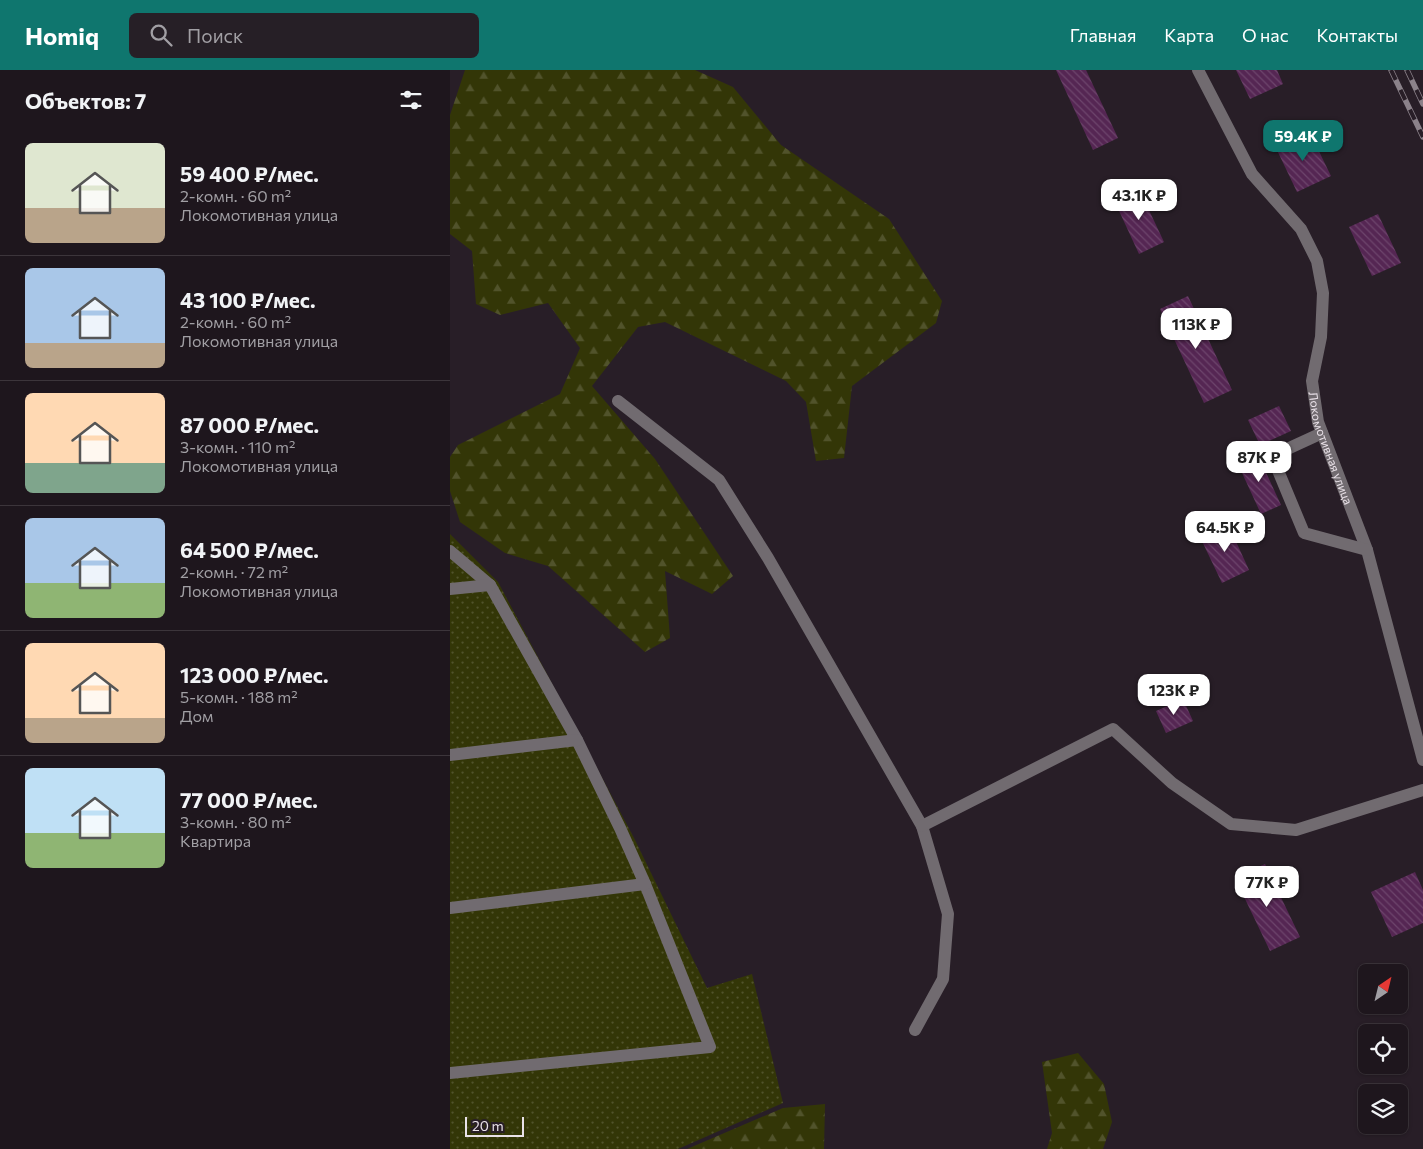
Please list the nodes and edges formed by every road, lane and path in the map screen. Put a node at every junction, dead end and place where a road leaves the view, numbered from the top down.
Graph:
1 (1198, 70) edge
2 (618, 400) dead end
3 (1322, 433) junction
4 (1368, 550) junction
5 (450, 551) edge
6 (490, 585) junction
7 (450, 589) edge
8 (577, 740) junction
9 (450, 755) edge
10 (1423, 760) edge
11 (1423, 790) edge
12 (922, 826) junction
13 (645, 884) junction
14 (450, 908) edge
15 (914, 1030) dead end
16 (450, 1073) edge

1 - 3 street, Локомотивная улица
2 - 12 street
3 - 4 street, Локомотивная улица
3 - 4 street
4 - 10 street, Локомотивная улица
5 - 6 street
6 - 7 street
6 - 8 street
8 - 9 street
8 - 13 street
11 - 12 street
12 - 15 street
13 - 14 street
13 - 16 street

